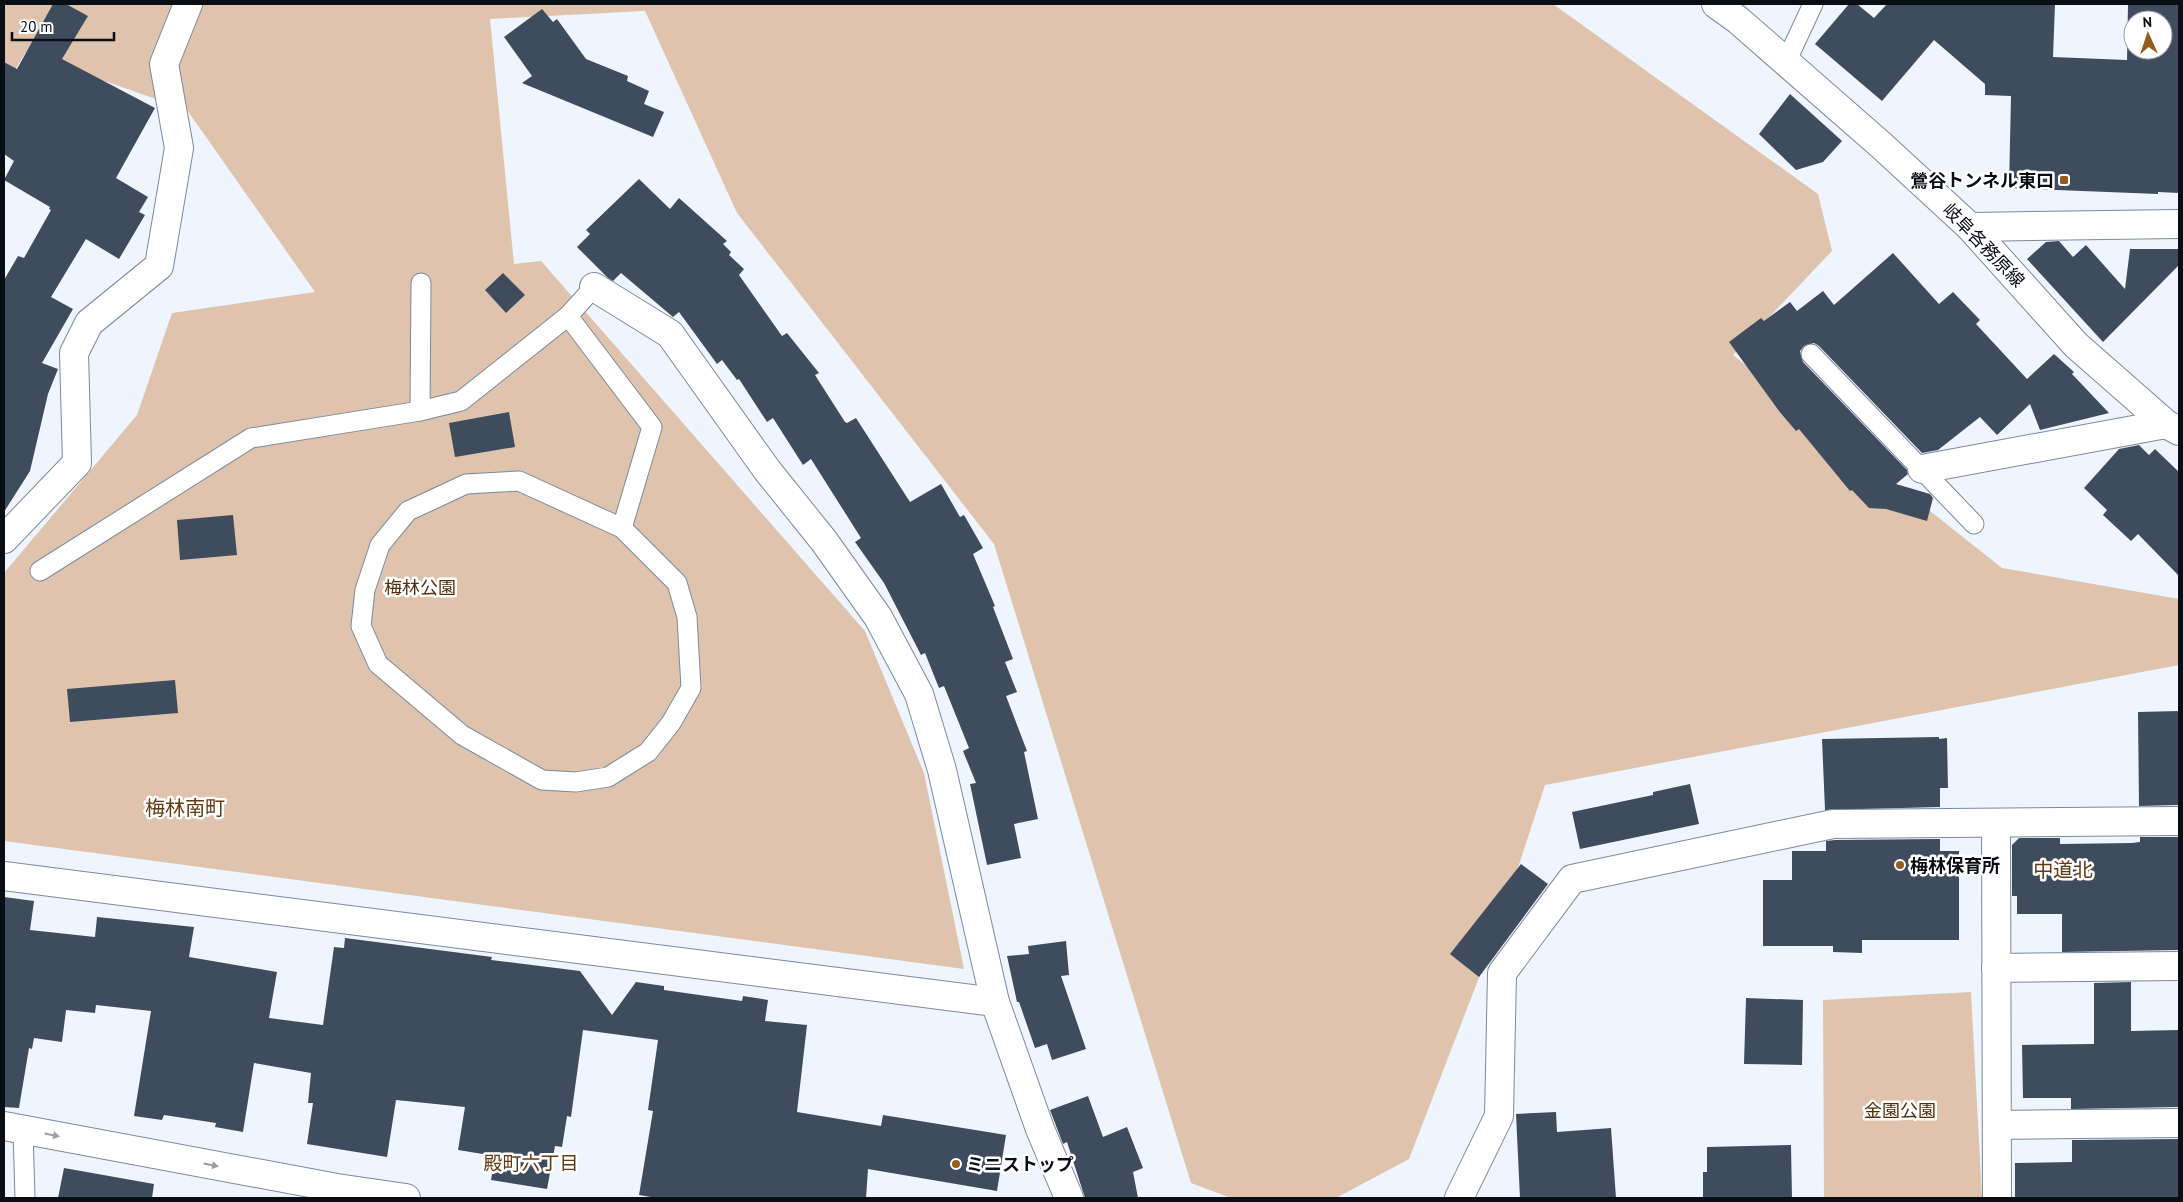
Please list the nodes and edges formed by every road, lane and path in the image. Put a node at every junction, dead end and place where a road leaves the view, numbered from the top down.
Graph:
1 (188, 4) edge
2 (1716, 4) edge
3 (1813, 4) edge
4 (1786, 62) junction
5 (2179, 224) edge
6 (1970, 227) junction
7 (421, 283) dead end
8 (594, 287) joint
9 (568, 316) junction
10 (1811, 354) dead end
11 (420, 411) junction
12 (2173, 427) edge
13 (1922, 469) junction
14 (1974, 524) dead end
15 (622, 528) junction
16 (4, 539) edge
17 (40, 571) dead end
18 (2179, 821) edge
19 (1996, 824) junction
20 (4, 876) edge
21 (2179, 966) edge
22 (1996, 968) junction
23 (995, 1002) junction
24 (2179, 1123) edge
25 (1997, 1125) junction
26 (13, 1128) edge
27 (25, 1198) edge
28 (406, 1198) edge
29 (1069, 1198) edge
30 (1459, 1198) edge
31 (1997, 1198) edge

1 - 16 street
2 - 4 street, 岐阜各務原線
3 - 4 lane
4 - 6 street, 岐阜各務原線
5 - 6 street
6 - 12 street, 岐阜各務原線
7 - 11 lane
8 - 9 lane
8 - 23 street
9 - 11 lane
9 - 15 lane
10 - 13 lane
11 - 17 lane
12 - 13 street
13 - 14 lane
15 - 15 lane
18 - 19 street
19 - 22 street
19 - 30 street
20 - 23 street
21 - 22 street
22 - 25 street
23 - 29 street
24 - 25 street
25 - 31 street
26 - 27 lane
26 -> 28 street

